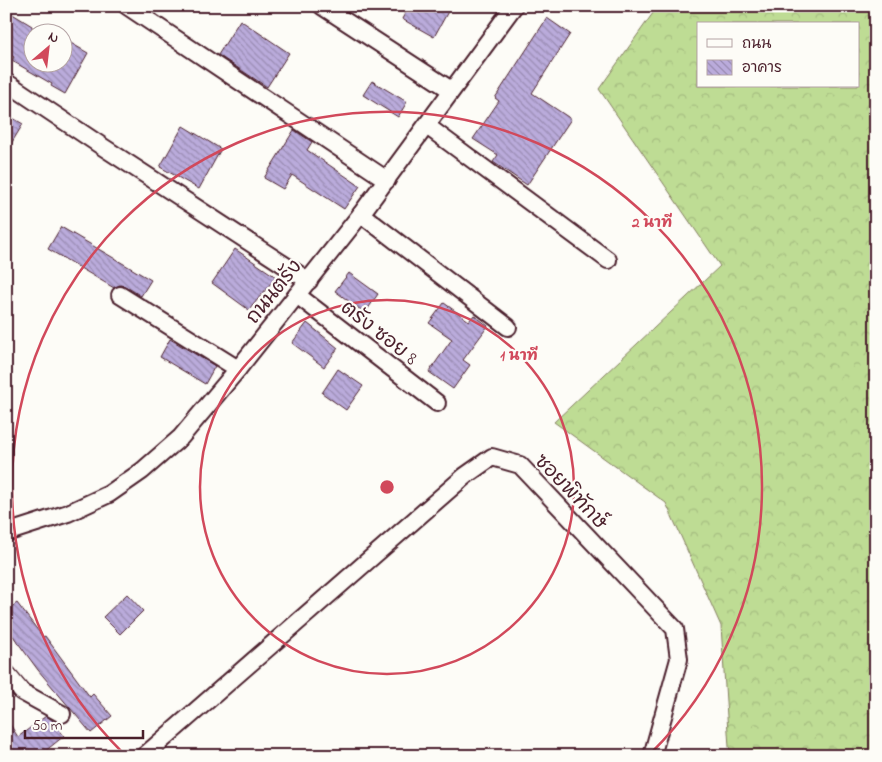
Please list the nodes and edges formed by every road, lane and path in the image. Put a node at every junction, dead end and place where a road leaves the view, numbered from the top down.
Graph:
1 (127, 6) edge
2 (322, 6) edge
3 (514, 6) edge
4 (6, 82) edge
5 (451, 90) junction
6 (426, 126) junction
7 (387, 180) junction
8 (361, 214) junction
9 (608, 260) dead end
10 (309, 280) junction
11 (120, 295) dead end
12 (297, 295) junction
13 (508, 327) dead end
14 (238, 369) junction
15 (437, 403) dead end
16 (6, 533) edge
17 (6, 673) edge
18 (62, 714) dead end
19 (144, 756) edge
20 (652, 756) edge

1 - 7 street
2 - 5 street
3 - 5 street, ถนนตรัง
4 - 10 street
5 - 6 street, ถนนตรัง
6 - 7 street, ถนนตรัง
6 - 9 street
7 - 8 street, ถนนตรัง
8 - 10 street, ถนนตรัง
8 - 13 street
10 - 12 street, ถนนตรัง
11 - 14 street
12 - 14 street, ถนนตรัง
12 - 15 street, ตรัง ซอย 8
14 - 16 street, ถนนตรัง
17 - 18 street
19 - 20 street, ซอยพิทักษ์

